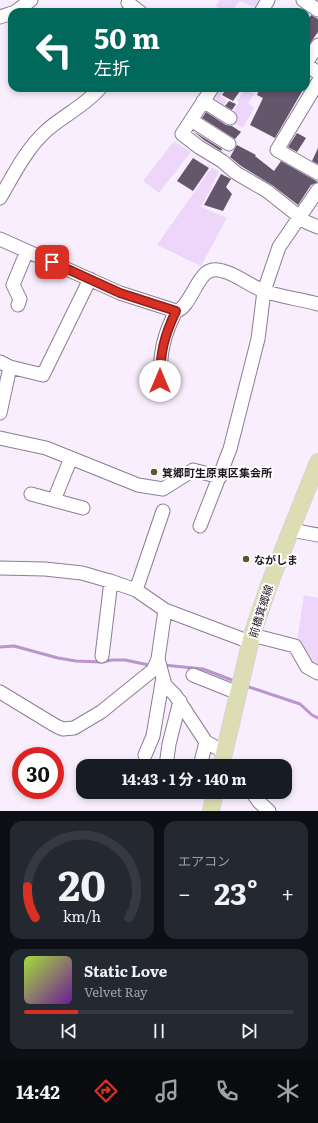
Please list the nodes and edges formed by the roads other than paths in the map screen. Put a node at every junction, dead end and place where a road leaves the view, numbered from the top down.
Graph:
1 (31, 0) edge
2 (303, 0) edge
3 (20, 8) edge
4 (318, 10) edge
5 (318, 45) edge
6 (310, 57) edge
7 (310, 66) edge
8 (318, 73) edge
9 (318, 82) edge
10 (97, 92) edge
11 (209, 92) edge
12 (203, 101) junction
13 (230, 118) dead end
14 (191, 120) junction
15 (229, 144) dead end
16 (318, 173) edge
17 (318, 190) edge
18 (0, 198) edge
19 (301, 218) junction
20 (318, 227) edge
21 (0, 239) edge
22 (27, 251) junction
23 (90, 279) junction
24 (264, 291) junction
25 (318, 304) edge
26 (18, 305) dead end
27 (176, 311) junction
28 (5, 365) edge
29 (160, 381) dead end
30 (0, 412) edge
31 (0, 438) edge
32 (71, 458) junction
33 (318, 462) edge
34 (220, 477) junction
35 (31, 494) dead end
36 (54, 500) junction
37 (83, 508) dead end
38 (163, 511) dead end
39 (200, 526) dead end
40 (291, 530) junction
41 (318, 535) edge
42 (0, 568) edge
43 (111, 581) junction
44 (136, 590) junction
45 (166, 610) junction
46 (251, 639) junction
47 (102, 656) dead end
48 (158, 659) junction
49 (318, 673) edge
50 (193, 675) dead end
51 (163, 677) junction
52 (239, 688) junction
53 (0, 692) edge
54 (180, 701) junction
55 (206, 742) junction
56 (146, 755) dead end
57 (168, 759) edge
58 (202, 759) edge
59 (223, 759) edge
60 (214, 799) edge
61 (257, 799) edge
62 (211, 811) edge
63 (269, 811) edge

1 - 3 street
2 - 4 street
5 - 6 street
7 - 8 street
9 - 16 street
10 - 18 street
11 - 12 street
12 - 13 street
12 - 14 street
14 - 15 street
14 - 19 street
17 - 19 street
19 - 20 street
19 - 24 street
21 - 22 street
22 - 23 street
22 - 26 street
23 - 27 street
23 - 28 street
24 - 25 street
24 - 27 street
24 - 34 street
27 - 29 street
28 - 30 street
31 - 32 street
32 - 34 street
32 - 36 street
33 - 40 main road, 前橋箕郷線
34 - 39 street
35 - 36 street
36 - 37 street
38 - 44 street
40 - 41 street
40 - 46 main road, 前橋箕郷線
42 - 43 street
43 - 44 street
43 - 47 street
44 - 45 street
45 - 46 street
45 - 48 street
46 - 49 street
46 - 52 main road, 前橋箕郷線
48 - 51 street
48 - 53 street
50 - 52 street
51 - 54 street
51 - 56 street
52 - 59 main road, 前橋箕郷線
54 - 55 street
54 - 57 street
55 - 58 street
55 - 59 street
60 - 62 main road
61 - 63 street

